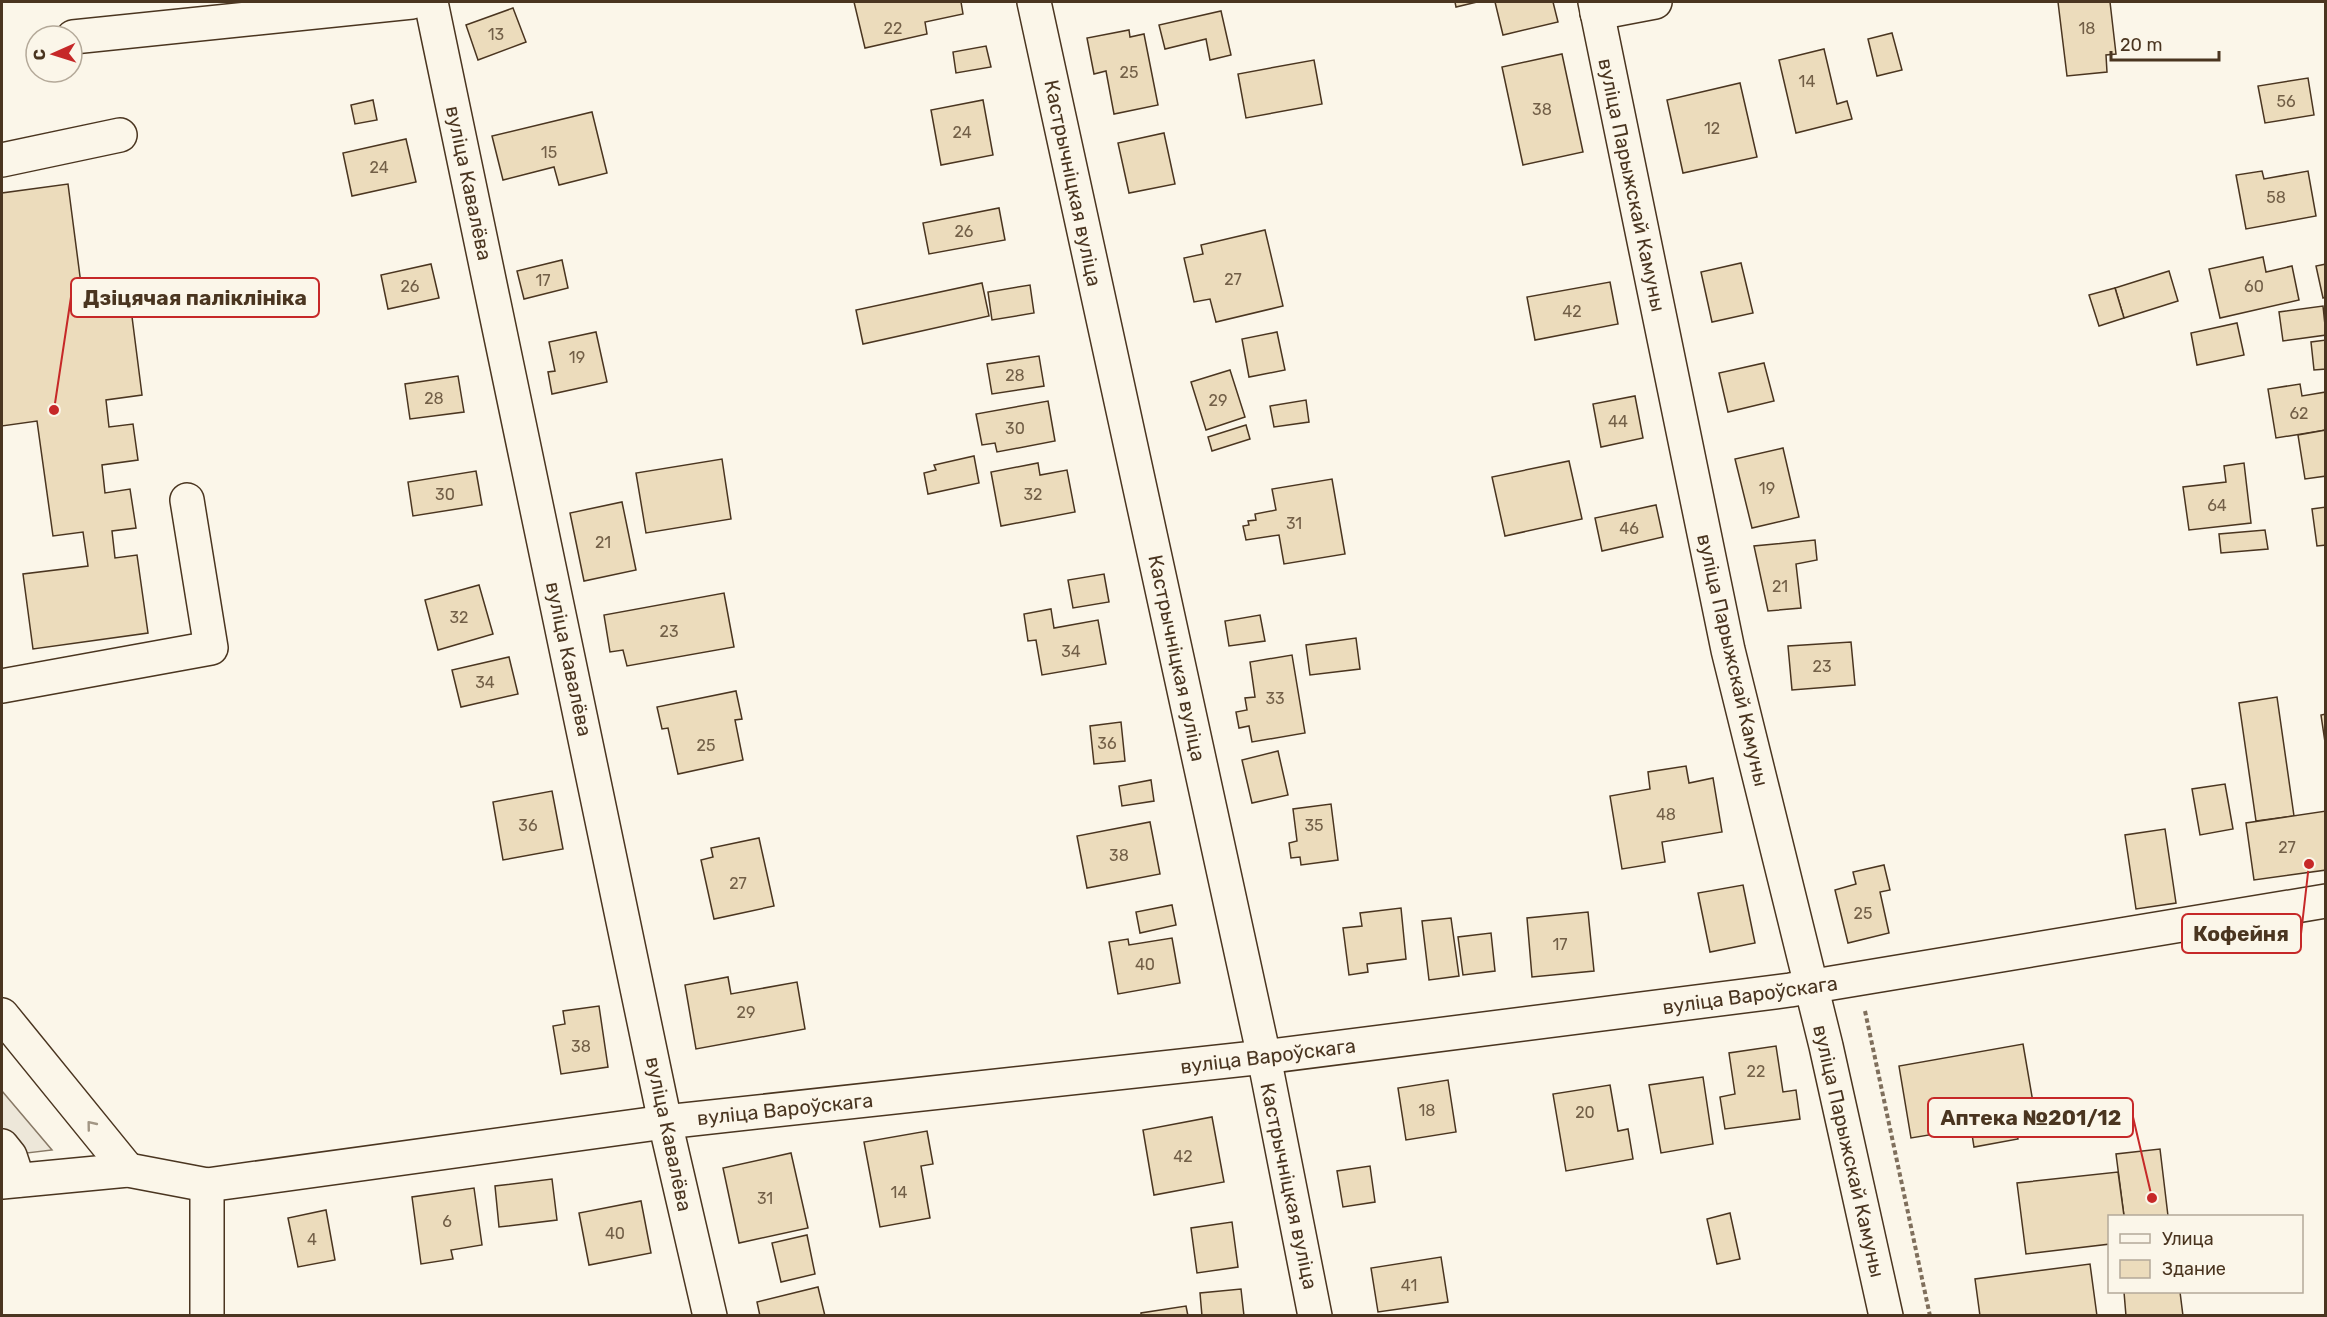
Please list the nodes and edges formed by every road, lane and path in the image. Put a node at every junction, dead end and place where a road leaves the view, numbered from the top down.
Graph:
1 (412, 2) edge
2 (430, 2) edge
3 (1034, 2) edge
4 (1655, 2) edge
5 (1596, 7) edge
6 (84, 36) edge
7 (120, 135) dead end
8 (2, 160) edge
9 (187, 500) dead end
10 (2, 686) edge
11 (2325, 901) edge
12 (1858, 980) junction
13 (1812, 987) junction
14 (2, 1015) edge
15 (1264, 1057) junction
16 (665, 1122) junction
17 (2, 1146) edge
18 (128, 1170) junction
19 (10, 1181) edge
20 (207, 1185) junction
21 (207, 1316) edge
22 (710, 1316) edge
23 (1316, 1316) edge
24 (1886, 1316) edge
25 (1930, 1316) edge

1 - 6 street
2 - 16 street, вуліца Кавалёва
3 - 15 street, Кастрычніцкая вуліца
4 - 5 street
5 - 13 street, вуліца Парыжскай Камуны
7 - 8 street
9 - 10 street
11 - 12 street, вуліца Вароўскага
12 - 13 street, вуліца Вароўскага
12 - 25 path
13 - 15 street, вуліца Вароўскага
13 - 24 street, вуліца Парыжскай Камуны
18 -> 14 street
15 - 16 street, вуліца Вароўскага
15 - 23 street, Кастрычніцкая вуліца
16 - 20 street, вуліца Вароўскага
16 - 22 street, вуліца Кавалёва
17 - 19 street
18 - 19 street, вуліца Вароўскага
18 - 20 street, вуліца Вароўскага
20 - 21 street

